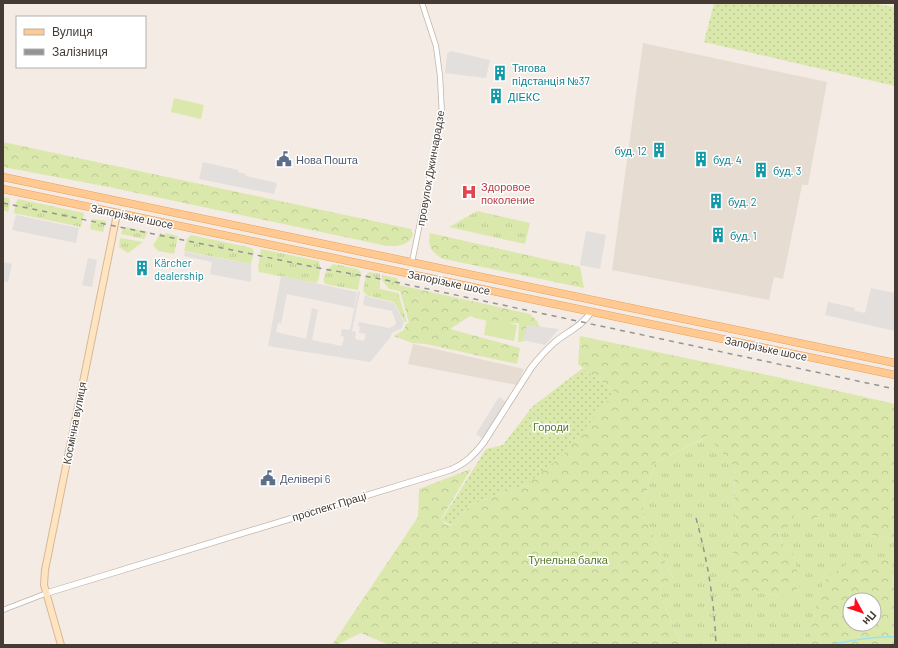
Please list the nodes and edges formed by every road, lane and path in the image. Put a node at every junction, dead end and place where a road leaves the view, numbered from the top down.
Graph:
1 (422, 3) edge
2 (3, 176) edge
3 (3, 189) edge
4 (119, 201) junction
5 (116, 214) junction
6 (412, 262) junction
7 (409, 274) junction
8 (593, 299) junction
9 (591, 312) junction
10 (895, 363) edge
11 (895, 375) edge
12 (47, 593) junction
13 (3, 610) edge
14 (61, 645) edge

1 - 6 street, провулок Джинчарадзе
2 - 4 main road, Запорізьке шосе
3 - 5 main road, Запорізьке шосе
4 - 5 main road, Космічна вулиця
4 - 6 main road, Запорізьке шосе
5 - 7 main road, Запорізьке шосе
5 - 12 main road, Космічна вулиця
6 - 7 main road
6 - 8 main road, Запорізьке шосе
7 - 9 main road, Запорізьке шосе
8 - 9 main road
8 - 10 main road, Запорізьке шосе
9 - 11 main road, Запорізьке шосе
9 - 12 street, проспект Праці
12 - 13 street, проспект Праці
12 - 14 main road, Космічна вулиця

